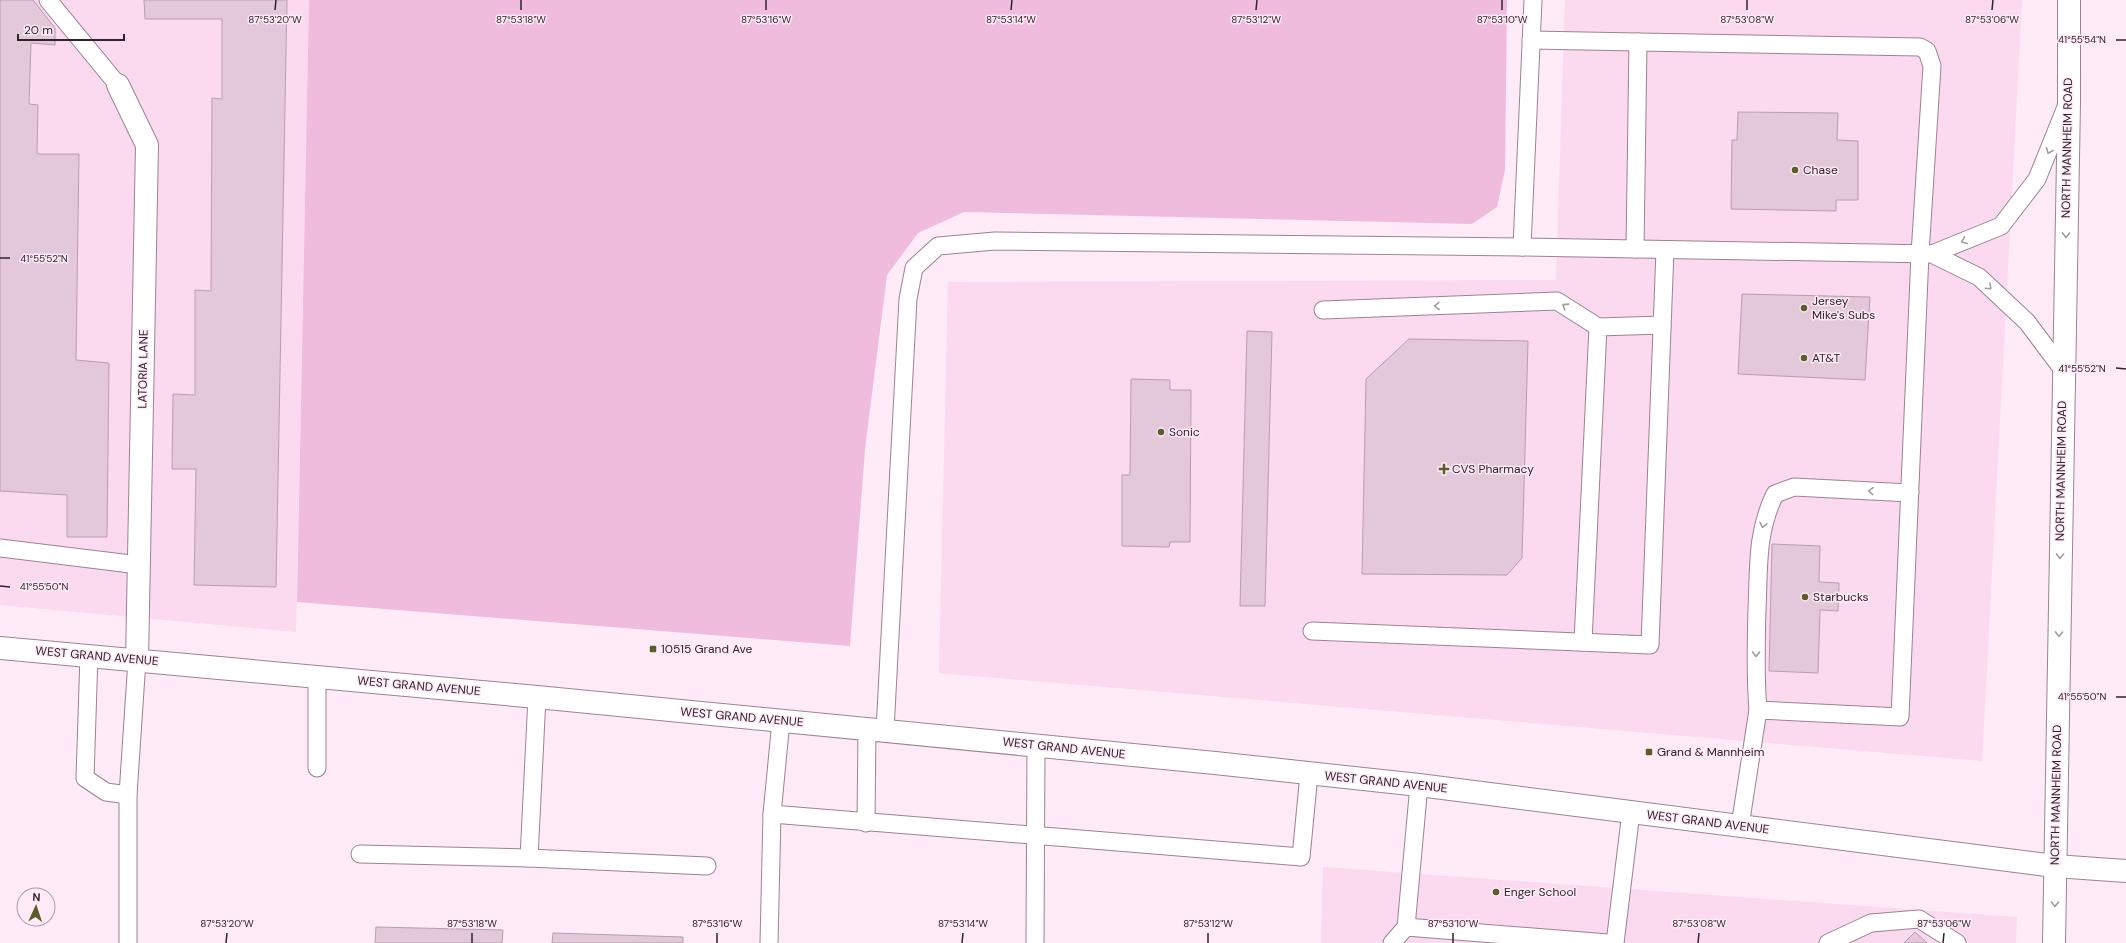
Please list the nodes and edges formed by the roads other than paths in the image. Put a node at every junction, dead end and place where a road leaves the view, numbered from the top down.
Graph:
1 (48, 0) edge
2 (1533, 0) edge
3 (2069, 0) edge
4 (1532, 40) junction
5 (1638, 42) junction
6 (118, 85) joint
7 (2069, 102) junction
8 (1522, 247) junction
9 (1635, 249) junction
10 (1665, 250) junction
11 (1926, 254) junction
12 (1323, 310) dead end
13 (1662, 325) junction
14 (1598, 327) junction
15 (2063, 370) junction
16 (1910, 493) junction
17 (0, 548) edge
18 (139, 565) junction
19 (1312, 631) dead end
20 (1583, 642) junction
21 (0, 648) edge
22 (89, 655) junction
23 (137, 660) junction
24 (317, 677) junction
25 (537, 697) junction
26 (1758, 710) junction
27 (781, 721) junction
28 (876, 730) junction
29 (1036, 745) junction
30 (317, 768) dead end
31 (1309, 774) junction
32 (1419, 786) junction
33 (128, 795) junction
34 (1631, 812) junction
35 (772, 814) junction
36 (866, 823) junction
37 (1740, 826) junction
38 (1034, 836) junction
39 (360, 854) dead end
40 (529, 858) junction
41 (707, 866) dead end
42 (2055, 866) junction
43 (2126, 871) edge
44 (1406, 927) junction
45 (128, 943) edge
46 (769, 943) edge
47 (1035, 943) edge
48 (1392, 943) edge
49 (1608, 943) edge
50 (1615, 943) edge
51 (1828, 943) edge
52 (1957, 943) edge
53 (2054, 943) edge

1 - 6 lane
2 - 4 lane
3 - 7 main road, NORTH MANNHEIM ROAD
4 - 5 lane
4 - 8 lane
5 - 9 lane
5 - 11 lane
6 - 18 main road, LATORIA LANE
7 -> 11 lane
7 -> 15 main road, NORTH MANNHEIM ROAD
8 - 9 lane
8 - 28 lane
9 - 10 lane
10 - 11 lane
10 - 13 lane
11 -> 15 lane
11 - 16 lane
14 -> 12 lane
13 - 14 lane
13 - 20 lane
14 - 20 lane
15 -> 42 main road, NORTH MANNHEIM ROAD
16 -> 26 lane
16 - 26 lane
17 - 18 lane
18 - 23 main road, LATORIA LANE
19 - 20 lane
21 - 22 main road, WEST GRAND AVENUE
22 - 23 main road, WEST GRAND AVENUE
22 - 33 lane
23 - 24 main road, WEST GRAND AVENUE
23 - 33 lane
24 - 25 main road, WEST GRAND AVENUE
24 - 30 lane
25 - 27 main road, WEST GRAND AVENUE
25 - 40 lane
26 - 37 lane
27 - 28 main road, WEST GRAND AVENUE
27 - 35 lane
28 - 29 main road, WEST GRAND AVENUE
28 - 36 lane
29 - 31 main road, WEST GRAND AVENUE
29 - 38 lane
31 - 32 main road, WEST GRAND AVENUE
31 - 38 lane
32 - 34 main road, WEST GRAND AVENUE
32 - 44 lane
33 - 45 lane
34 - 37 main road, WEST GRAND AVENUE
34 - 50 lane
35 - 36 lane
35 - 46 lane
36 - 38 lane
37 - 42 main road, WEST GRAND AVENUE
38 - 47 lane
39 - 40 lane
40 - 41 lane
42 - 43 main road, WEST GRAND AVENUE
42 -> 53 main road, NORTH MANNHEIM ROAD
44 - 48 lane
44 - 49 lane
51 - 52 lane

